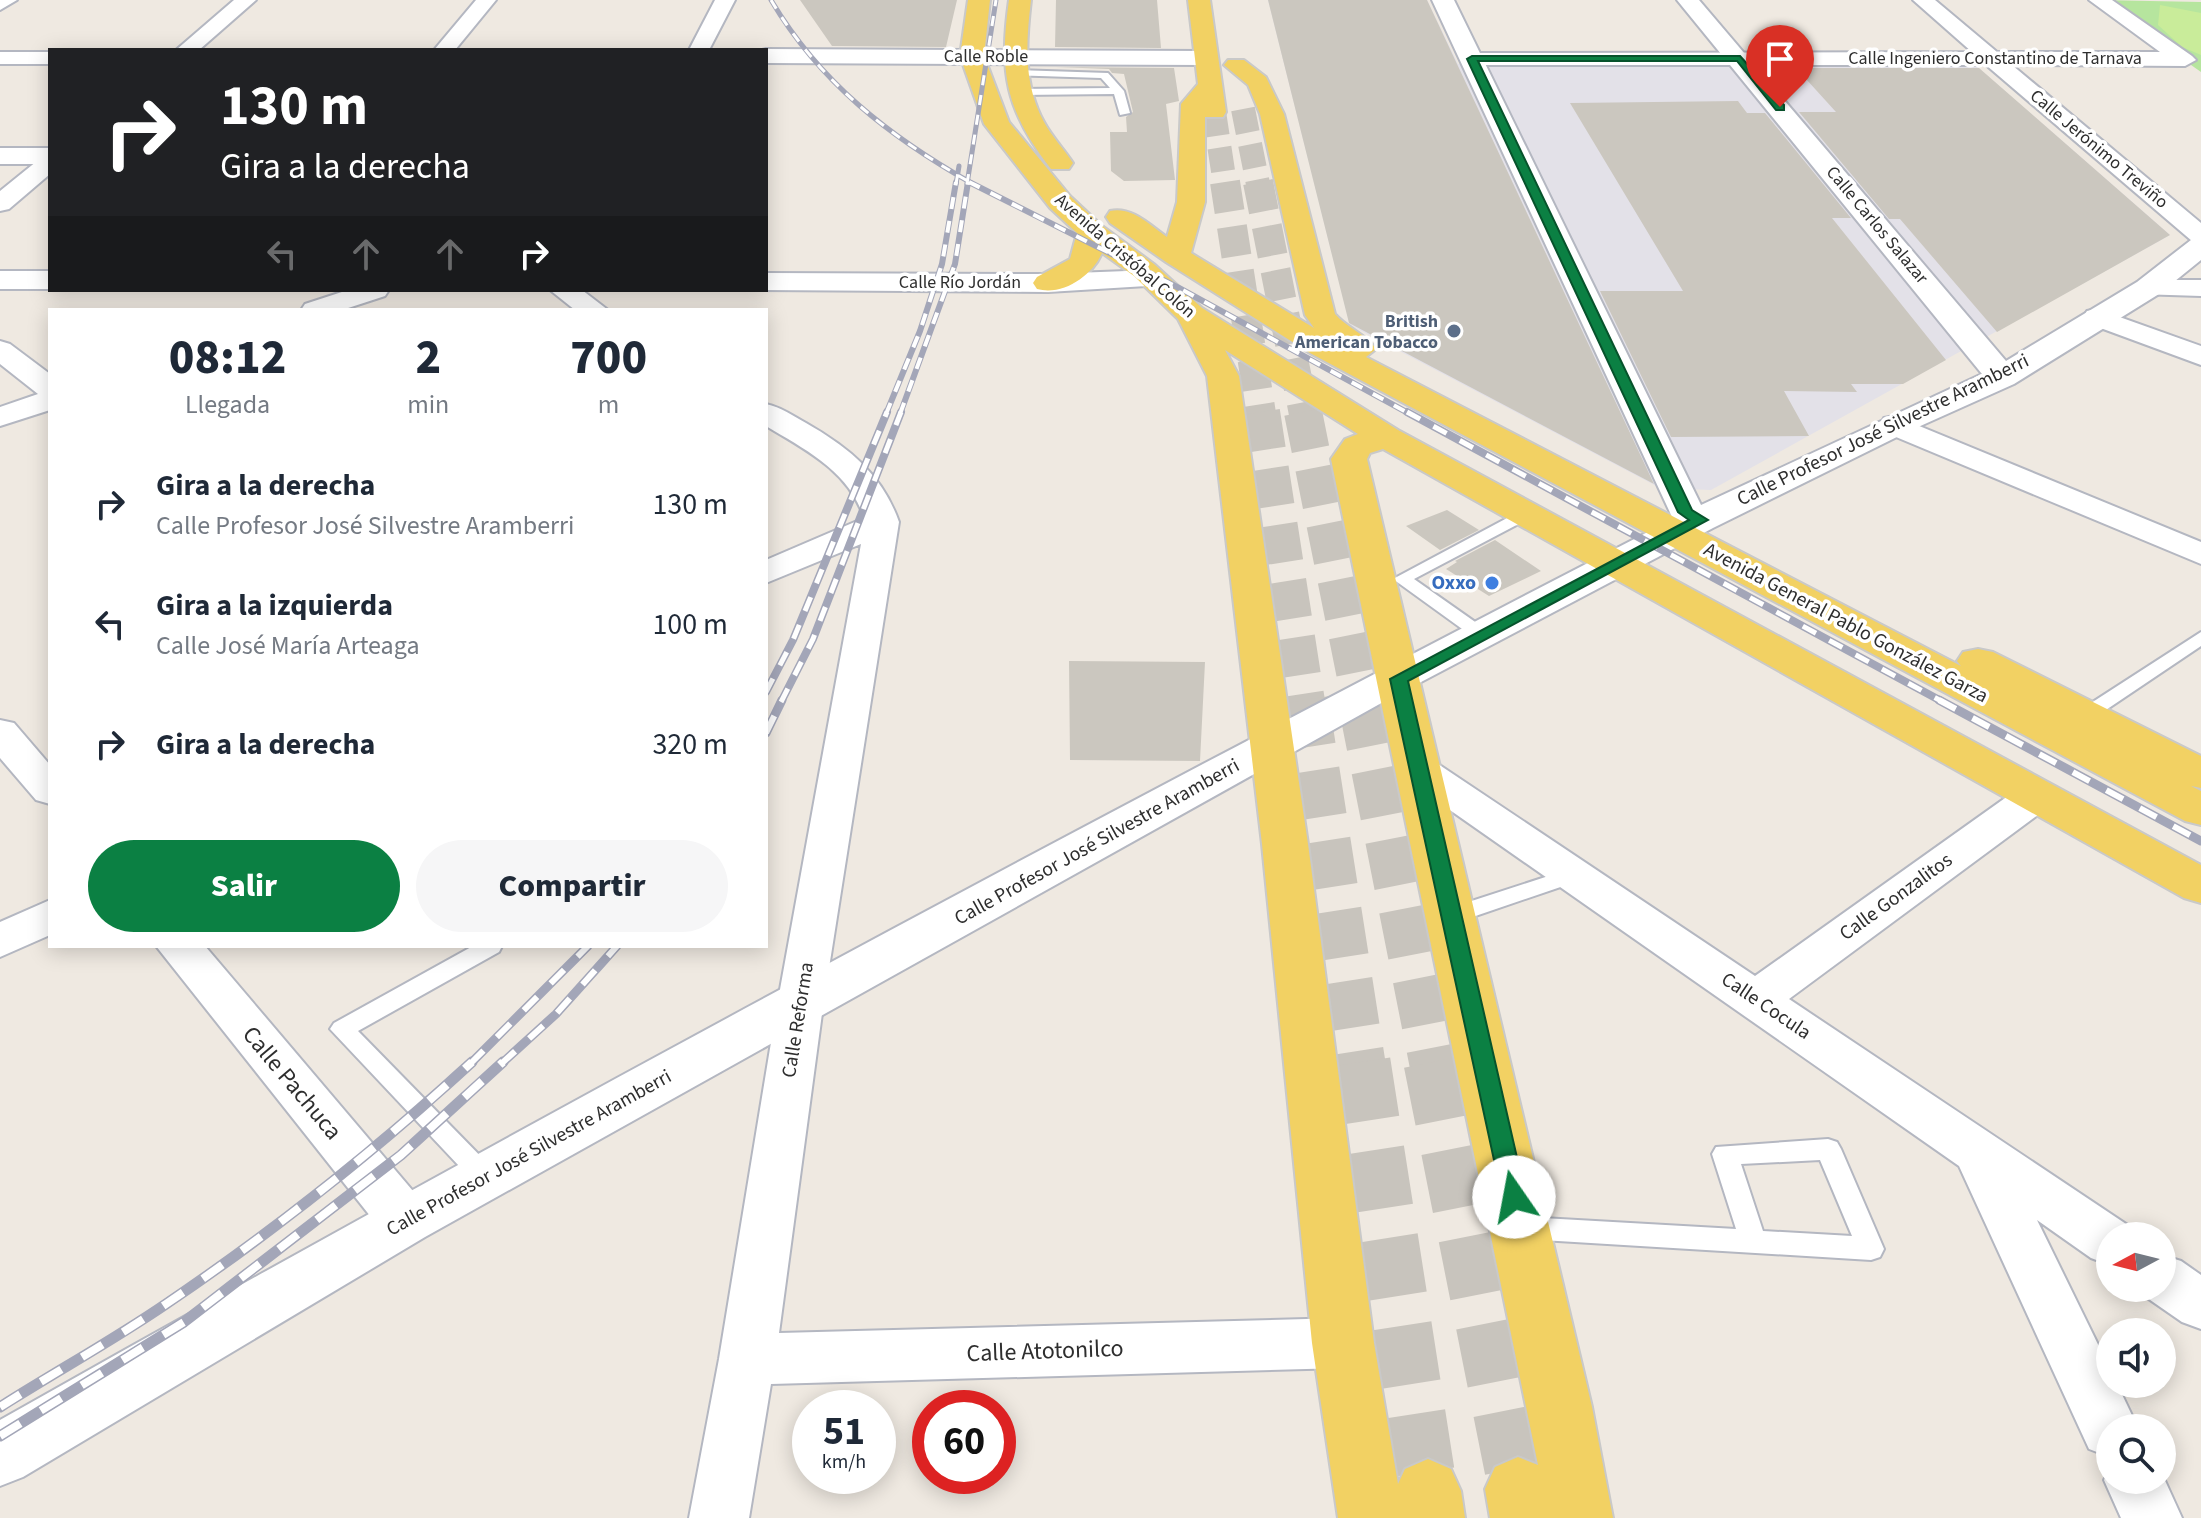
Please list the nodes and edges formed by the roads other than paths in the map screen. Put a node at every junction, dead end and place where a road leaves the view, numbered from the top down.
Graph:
1 (7, 0) edge
2 (246, 0) edge
3 (486, 0) edge
4 (725, 0) edge
5 (979, 0) edge
6 (1020, 0) edge
7 (1199, 0) edge
8 (1443, 0) edge
9 (1688, 0) edge
10 (1923, 0) edge
11 (2099, 0) edge
12 (0, 4) edge
13 (188, 48) edge
14 (446, 48) edge
15 (700, 48) edge
16 (1225, 54) junction
17 (768, 56) edge
18 (972, 56) junction
19 (0, 58) edge
20 (48, 58) edge
21 (1740, 58) junction
22 (1991, 58) junction
23 (2182, 58) junction
24 (1472, 59) junction
25 (2201, 72) edge
26 (1015, 74) junction
27 (1119, 91) junction
28 (1243, 109) tunnel mouth
29 (1124, 113) dead end
30 (0, 156) edge
31 (48, 156) edge
32 (1058, 161) junction
33 (48, 164) edge
34 (1027, 164) junction
35 (1080, 181) dead end
36 (1102, 202) dead end
37 (0, 204) edge
38 (1091, 231) junction
39 (2200, 246) edge
40 (1176, 256) junction
41 (1153, 279) junction
42 (0, 280) edge
43 (48, 280) edge
44 (768, 282) edge
45 (1048, 283) junction
46 (2148, 288) junction
47 (2201, 288) edge
48 (369, 292) edge
49 (567, 292) edge
50 (321, 308) edge
51 (591, 308) edge
52 (1191, 315) junction
53 (2097, 317) junction
54 (1321, 346) joint
55 (0, 350) edge
56 (2201, 356) edge
57 (2002, 377) junction
58 (48, 387) edge
59 (48, 401) edge
60 (768, 414) edge
61 (0, 417) edge
62 (1895, 425) junction
63 (1386, 437) junction
64 (1524, 514) junction
65 (1688, 521) junction
66 (882, 522) junction
67 (2201, 554) edge
68 (1616, 565) junction
69 (768, 572) edge
70 (1390, 584) junction
71 (1482, 635) junction
72 (2201, 638) edge
73 (1399, 679) junction
74 (2071, 726) junction
75 (0, 732) edge
76 (1270, 747) junction
77 (1421, 771) junction
78 (2201, 774) edge
79 (48, 789) edge
80 (2036, 796) junction
81 (2201, 810) edge
82 (1573, 875) junction
83 (2201, 886) edge
84 (1452, 916) junction
85 (48, 917) edge
86 (0, 941) edge
87 (181, 948) edge
88 (487, 948) edge
89 (1756, 999) junction
90 (800, 1006) junction
91 (1978, 1151) junction
92 (485, 1177) junction
93 (405, 1220) junction
94 (1521, 1228) junction
95 (2096, 1232) edge
96 (1753, 1242) junction
97 (2176, 1288) edge
98 (2201, 1305) edge
99 (1343, 1343) junction
100 (747, 1359) junction
101 (2102, 1414) edge
102 (0, 1455) edge
103 (2141, 1494) edge
104 (719, 1518) edge
105 (1371, 1518) edge
106 (1580, 1518) edge
107 (2152, 1518) edge

1 - 12 street
2 - 13 street
3 - 14 street
4 - 15 street
5 - 18 main road, Avenida Cristóbal Colón
6 - 26 main road
7 - 16 main road
8 - 24 street
9 - 21 street, Calle Carlos Salazar
10 - 22 street, Calle Jerónimo Treviño
11 - 23 street
16 - 26 street, Calle Roble
16 - 28 main road
16 - 40 main road
16 - 65 main road
17 - 18 street, Calle Roble
18 - 26 street, Calle Roble
18 - 34 main road, Avenida Cristóbal Colón
19 - 20 street
21 - 22 street, Calle Ingeniero Constantino de Tarnava
21 - 24 street, Calle Ingeniero Constantino de Tarnava
21 - 57 street, Calle Carlos Salazar
22 - 23 street, Calle Ingeniero Constantino de Tarnava
22 - 39 street, Calle Jerónimo Treviño
23 - 25 street
24 - 65 street
26 - 27 lane
26 - 27 lane
26 - 32 main road, Avenida Cristóbal Colón
27 - 29 lane
30 - 31 street
32 - 34 main road
32 - 35 main road, Avenida Cristóbal Colón
33 - 37 street
34 - 38 main road, Avenida Cristóbal Colón
36 - 40 main road, Avenida Cristóbal Colón
38 - 41 main road, Avenida Cristóbal Colón
38 - 45 main road
39 - 46 street, Calle Profesor José Silvestre Aramberri
40 - 54 main road, Avenida Cristóbal Colón
41 - 45 street, Calle Río Jordán
41 - 52 main road, Avenida Cristóbal Colón
42 - 43 street
44 - 45 street, Calle Río Jordán
46 - 47 street
46 - 53 street, Calle Profesor José Silvestre Aramberri
48 - 50 street
49 - 51 street
52 - 63 main road, Avenida Cristóbal Colón
52 - 76 main road
53 - 56 street
53 - 57 street, Calle Profesor José Silvestre Aramberri
54 - 65 main road, Avenida General Pablo González Garza
55 - 58 street
57 - 62 street, Calle Profesor José Silvestre Aramberri
59 - 61 street
60 - 66 street
62 - 65 street, Calle Profesor José Silvestre Aramberri
62 - 67 street
63 - 64 main road
63 - 70 main road
64 - 68 main road
64 - 70 lane
65 - 68 street, Calle Profesor José Silvestre Aramberri
65 - 74 main road, Avenida General Pablo González Garza
66 - 69 street
66 - 90 street, Calle Reforma
68 - 71 street, Calle Profesor José Silvestre Aramberri
68 - 80 main road
70 - 71 lane
70 - 73 main road
71 - 73 street, Calle Profesor José Silvestre Aramberri
72 - 74 lane
73 - 76 street, Calle Profesor José Silvestre Aramberri
73 - 77 main road
74 - 78 main road, Avenida General Pablo González Garza
74 - 81 main road, Avenida General Pablo González Garza
75 - 79 street
76 - 90 street, Calle Profesor José Silvestre Aramberri
76 - 99 main road
77 - 82 street, Calle Cocula
77 - 84 main road
80 - 83 main road
80 - 89 street, Calle Gonzalitos
82 - 84 lane
82 - 89 street, Calle Cocula
84 - 94 main road
85 - 86 street
87 - 93 street, Calle Pachuca
88 - 92 lane
89 - 91 street, Calle Cocula
90 - 92 street, Calle Profesor José Silvestre Aramberri
90 - 100 street, Calle Reforma
91 - 95 street, Calle Cocula
91 - 101 street
92 - 93 street, Calle Profesor José Silvestre Aramberri
93 - 102 street, Calle Profesor José Silvestre Aramberri
94 - 96 lane
94 - 106 main road
96 - 96 lane
97 - 98 street
99 - 100 street, Calle Atotonilco
99 - 105 main road
100 - 104 street, Calle Reforma
103 - 107 street

